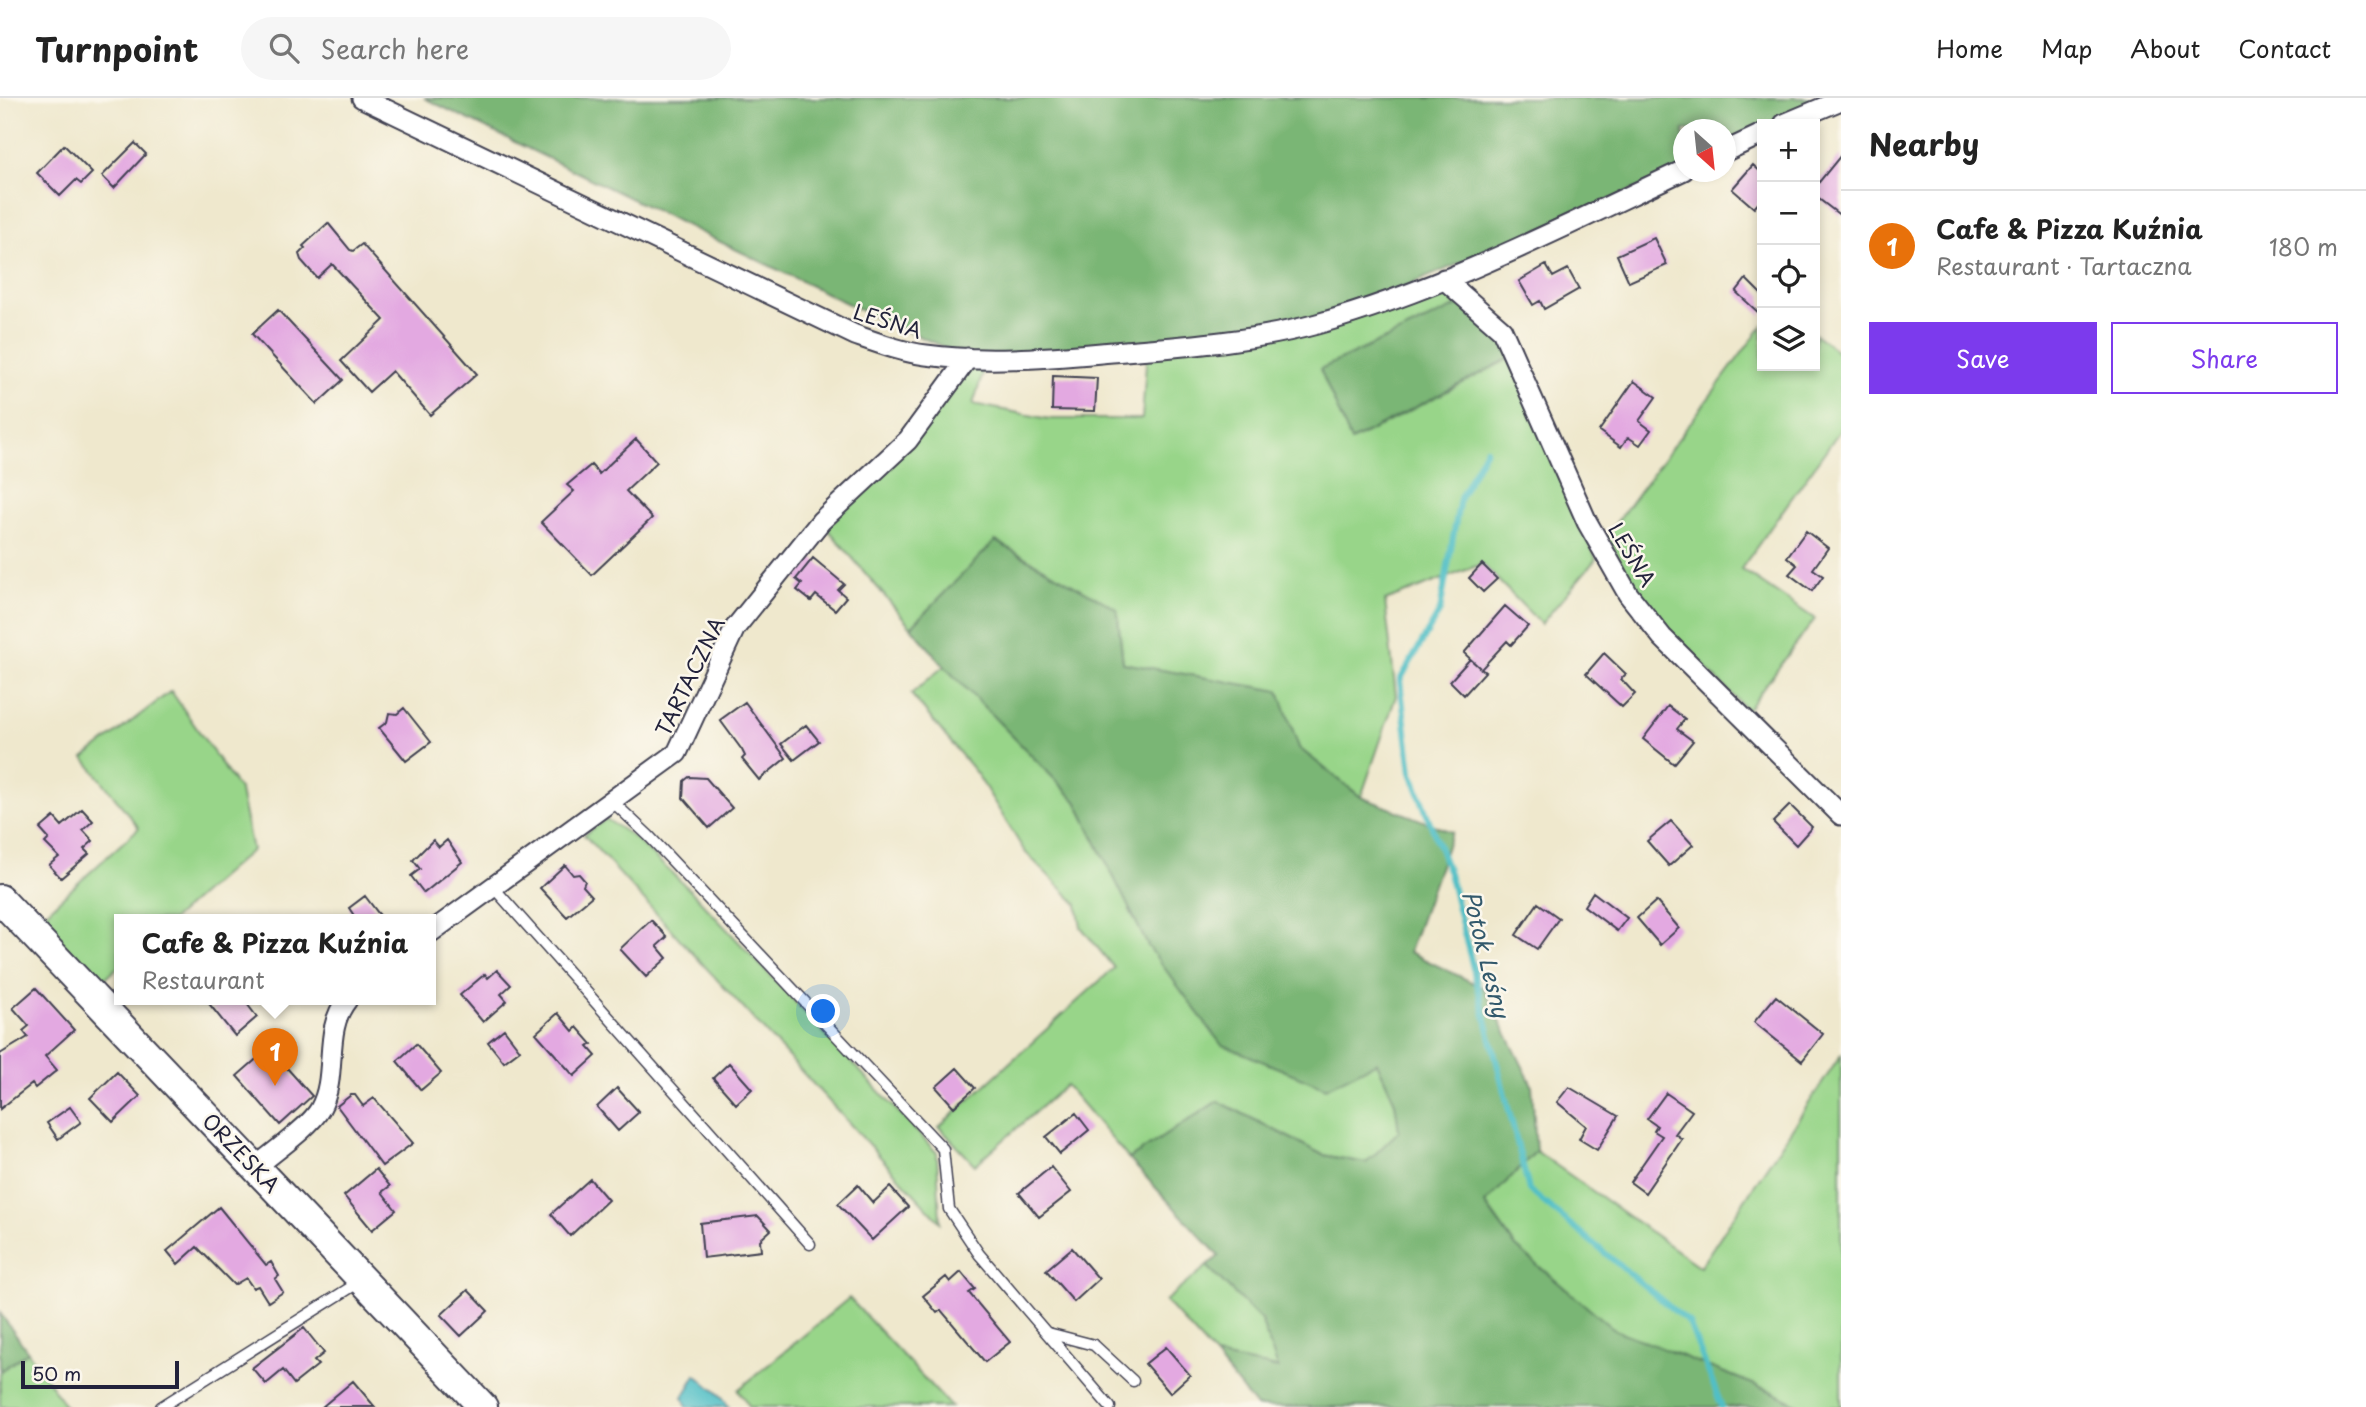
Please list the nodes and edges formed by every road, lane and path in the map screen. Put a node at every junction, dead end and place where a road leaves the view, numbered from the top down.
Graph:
1 (362, 98) edge
2 (1841, 100) edge
3 (1796, 119) edge
4 (1757, 136) edge
5 (1736, 146) edge
6 (1673, 175) edge
7 (1444, 279) junction
8 (968, 358) junction
9 (612, 801) junction
10 (1841, 815) edge
11 (494, 888) junction
12 (0, 899) edge
13 (436, 929) edge
14 (344, 1005) edge
15 (256, 1167) junction
16 (810, 1244) dead end
17 (362, 1281) junction
18 (1047, 1333) junction
19 (1133, 1381) dead end
20 (161, 1407) edge
21 (483, 1407) edge
22 (1110, 1407) edge

1 - 8 street, LEŚNA
2 - 3 street
4 - 5 street
6 - 7 street, LEŚNA
7 - 8 street, LEŚNA
7 - 10 street, LEŚNA
8 - 9 street, TARTACZNA
9 - 11 street, TARTACZNA
9 - 18 lane
11 - 13 street, TARTACZNA
11 - 16 lane
12 - 15 street, ORZESKA
14 - 15 street
15 - 17 street, ORZESKA
17 - 20 lane
17 - 21 street, ORZESKA
18 - 19 lane
18 - 22 lane

